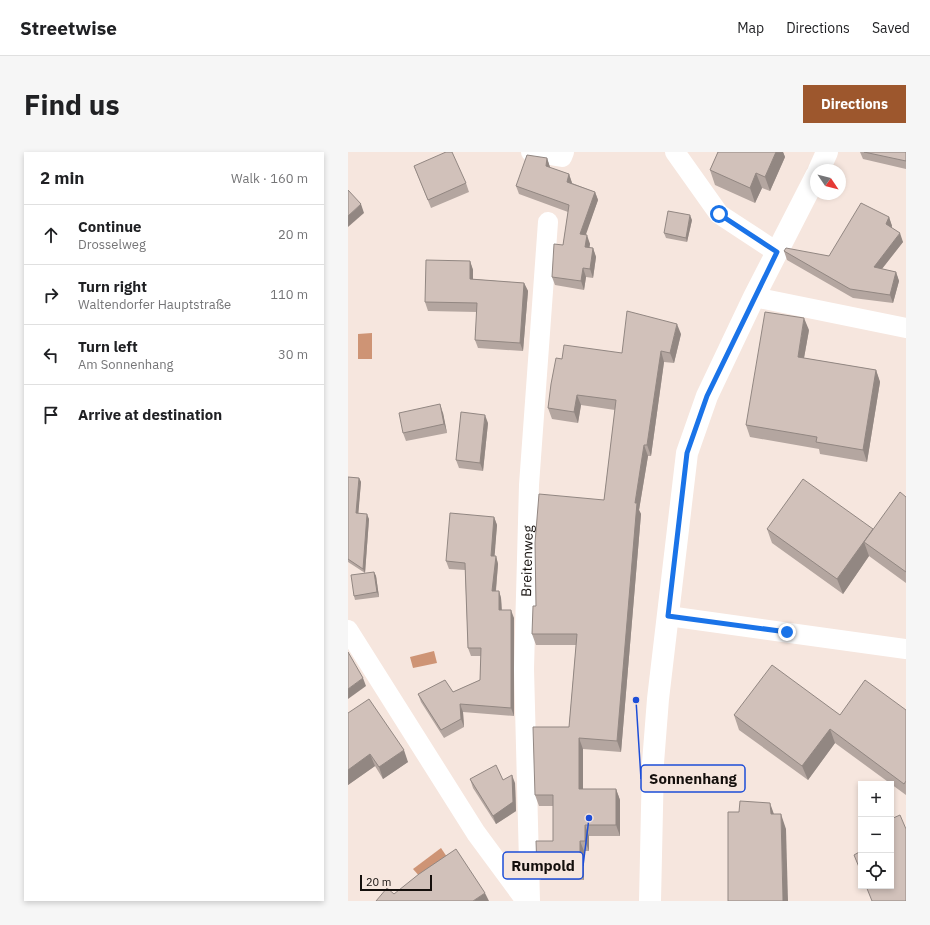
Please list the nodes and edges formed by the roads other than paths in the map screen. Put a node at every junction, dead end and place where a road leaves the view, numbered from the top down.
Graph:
1 (531, 152) edge
2 (564, 152) edge
3 (676, 152) edge
4 (827, 152) edge
5 (822, 164) edge
6 (810, 188) edge
7 (548, 222) dead end
8 (777, 252) junction
9 (754, 297) junction
10 (906, 328) edge
11 (668, 616) junction
12 (348, 630) edge
13 (906, 649) edge
14 (526, 901) edge
15 (530, 901) edge
16 (650, 901) edge

1 - 2 street
3 - 8 street
4 - 5 main road
6 - 8 main road
7 - 15 street, Breitenweg
8 - 9 main road
9 - 10 street
9 - 11 main road
11 - 13 street
11 - 16 main road
12 - 14 street

